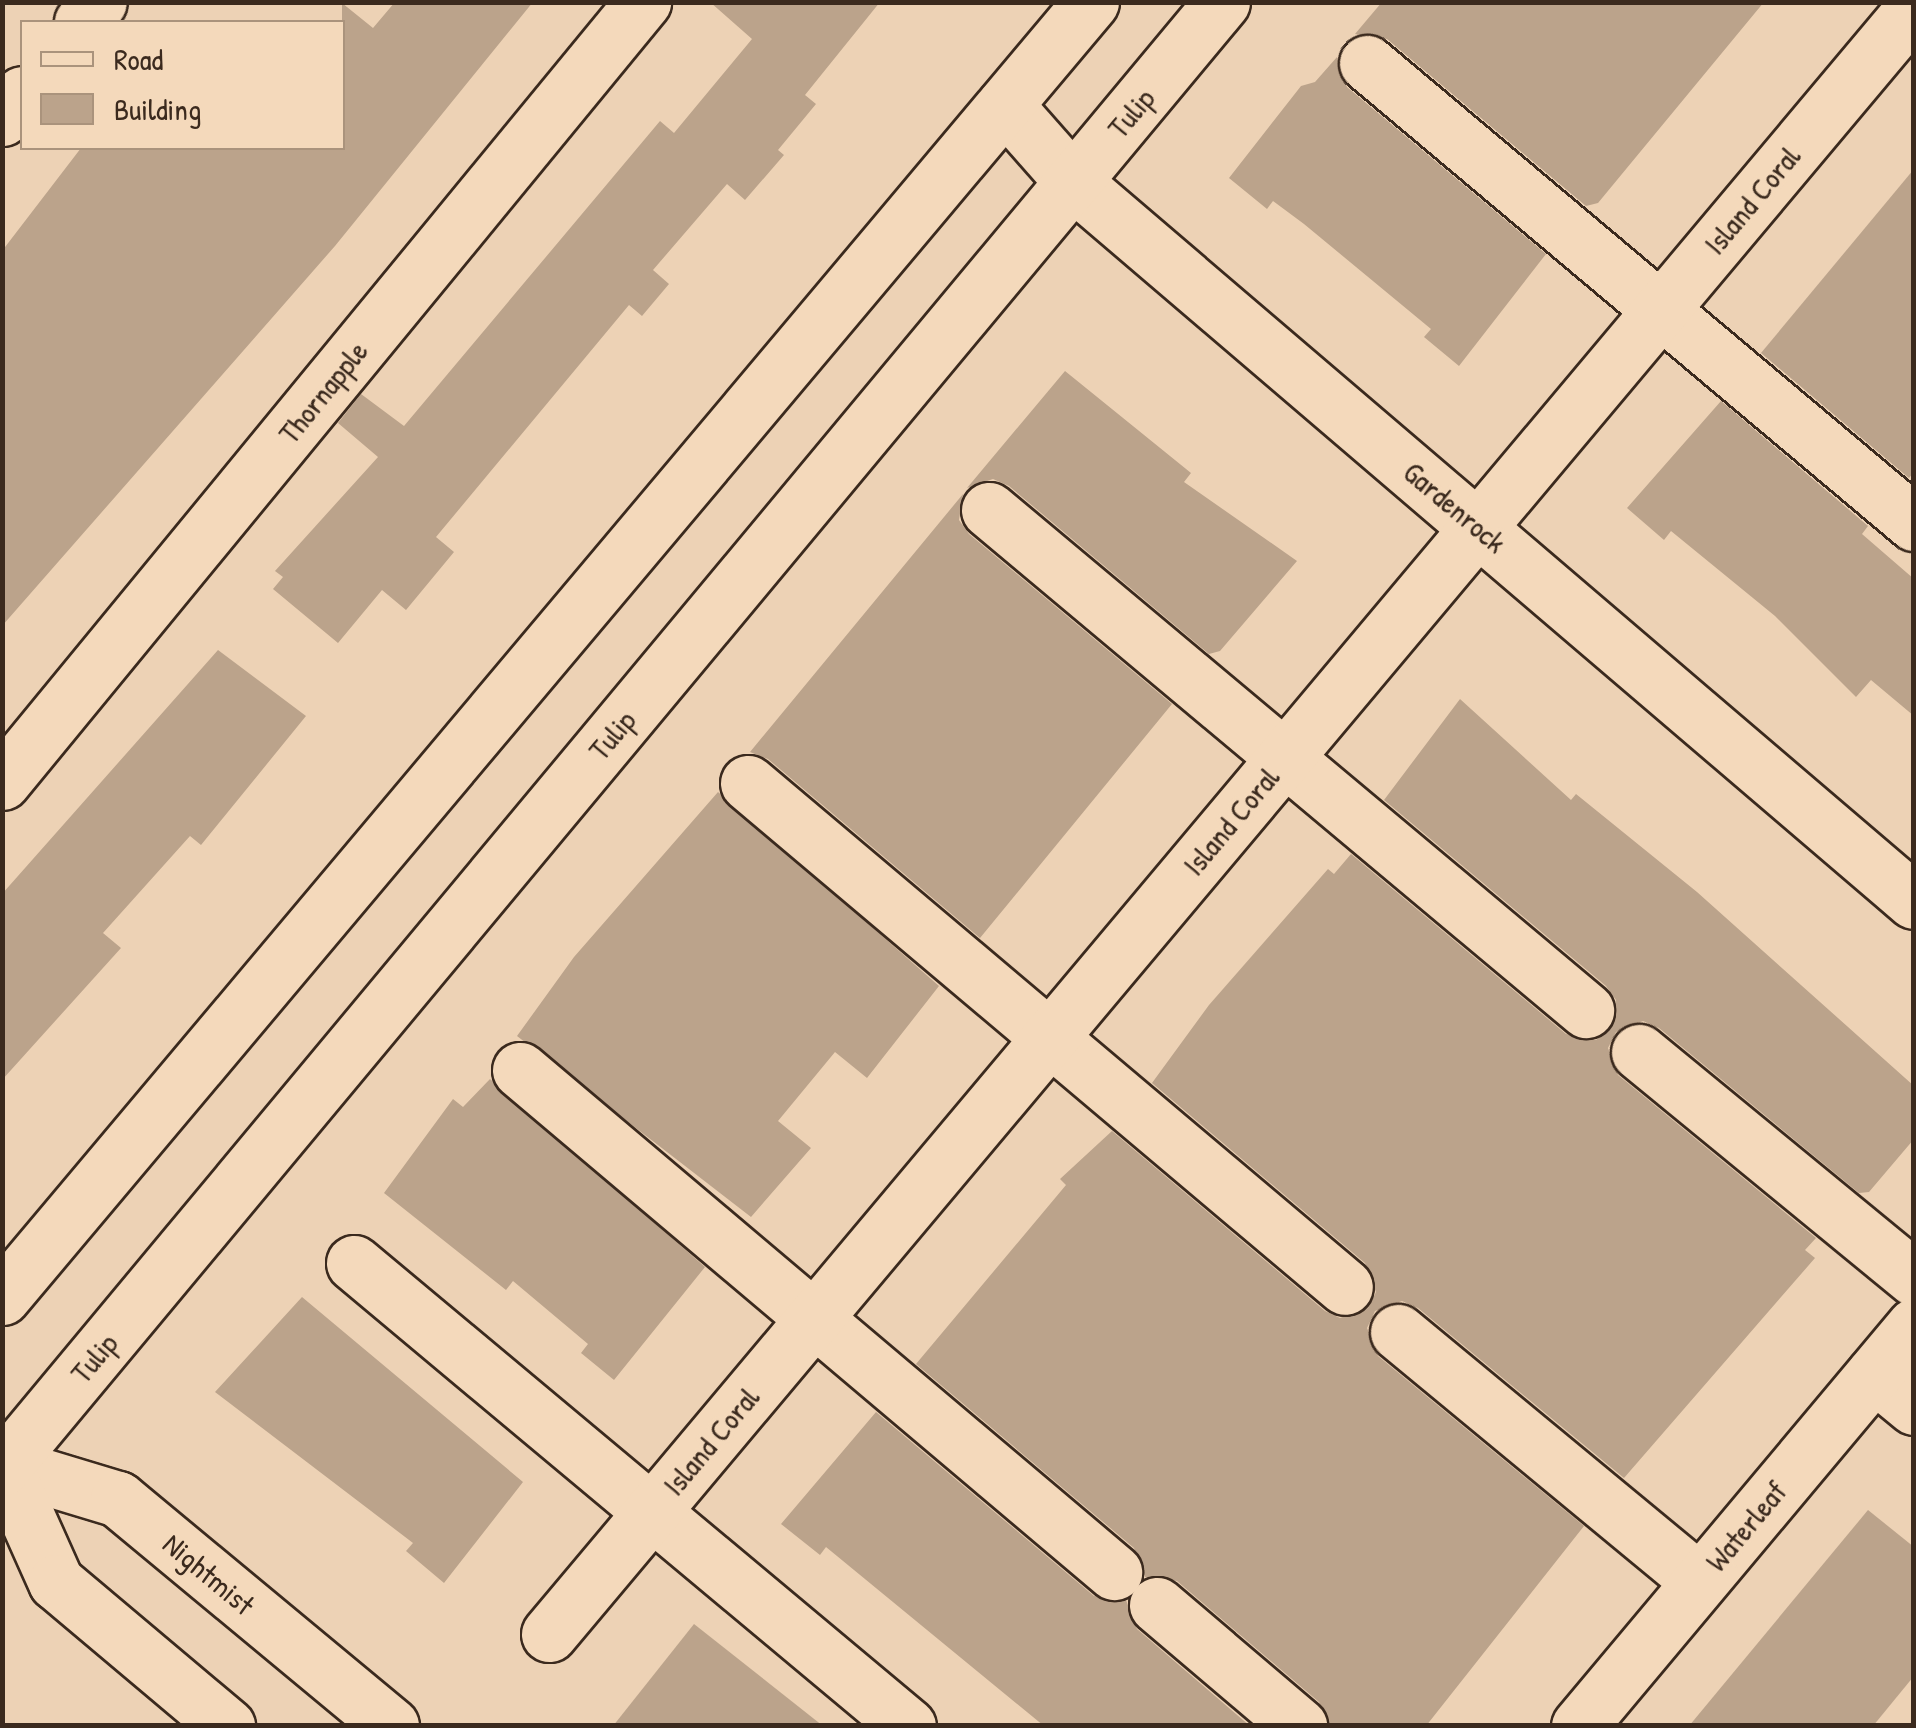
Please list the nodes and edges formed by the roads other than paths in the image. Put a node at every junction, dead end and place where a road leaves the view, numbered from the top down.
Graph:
1 (643, 2) edge
2 (1091, 2) edge
3 (1222, 2) edge
4 (1898, 19) edge
5 (1367, 63) dead end
6 (20, 96) edge
7 (1005, 105) junction
8 (2, 118) edge
9 (1072, 182) junction
10 (1662, 308) junction
11 (989, 510) dead end
12 (1914, 523) edge
13 (1478, 527) junction
14 (1285, 756) junction
15 (2, 782) edge
16 (748, 783) dead end
17 (1914, 901) edge
18 (1586, 1010) dead end
19 (1049, 1038) junction
20 (1640, 1052) dead end
21 (520, 1070) dead end
22 (354, 1263) dead end
23 (1914, 1278) edge
24 (1345, 1288) dead end
25 (2, 1297) edge
26 (814, 1319) junction
27 (1914, 1326) edge
28 (1398, 1332) dead end
29 (1894, 1390) edge
30 (3, 1466) edge
31 (656, 1508) junction
32 (1114, 1572) dead end
33 (1699, 1582) junction
34 (1157, 1605) dead end
35 (550, 1634) dead end
36 (228, 1726) edge
37 (390, 1726) edge
38 (908, 1726) edge
39 (1299, 1726) edge
40 (1579, 1726) edge

1 - 15 street, Thornapple
2 - 7 street
3 - 9 street, Tulip
4 - 10 street, Island Coral
5 - 10 street
6 - 8 street
7 - 9 street, Gardenrock
7 - 25 street
9 - 13 street, Gardenrock
9 - 30 street, Tulip
10 - 12 street
10 - 13 street, Island Coral
11 - 14 street
13 - 14 street, Island Coral
13 - 17 street, Gardenrock
14 - 18 street
14 - 19 street, Island Coral
16 - 19 street
19 - 24 street
19 - 26 street, Island Coral
20 - 23 street
21 - 26 street
22 - 31 street
26 - 31 street, Island Coral
26 - 32 street
27 - 29 street, Waterleaf
28 - 33 street
29 - 33 street, Waterleaf
30 - 36 street
30 - 37 street, Nightmist
31 - 35 street, Island Coral
31 - 38 street
33 - 40 street, Waterleaf
34 - 39 street

